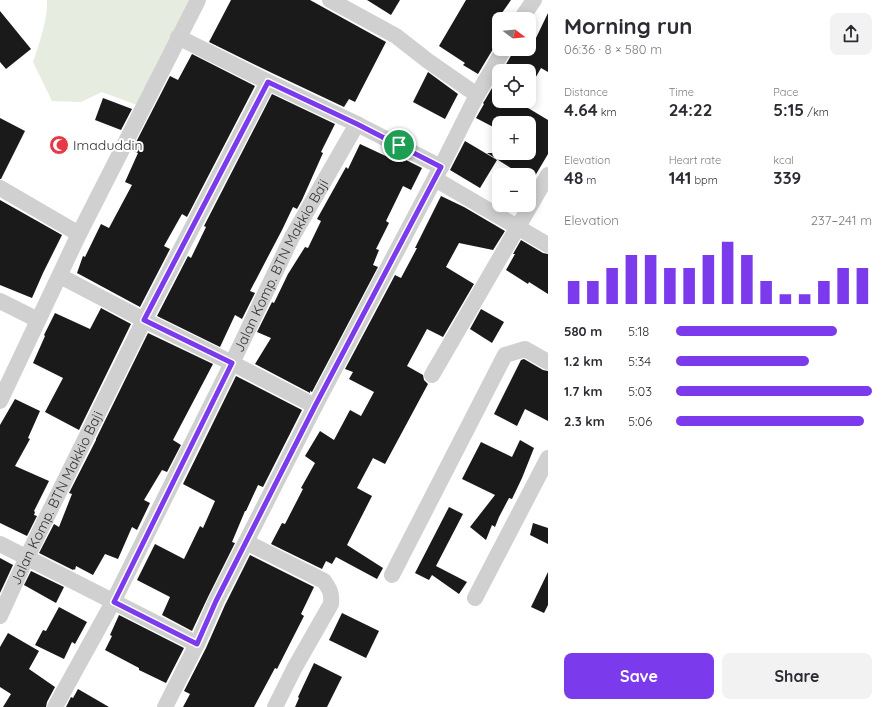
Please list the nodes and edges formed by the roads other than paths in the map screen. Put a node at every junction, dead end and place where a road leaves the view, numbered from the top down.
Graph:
1 (198, 0) edge
2 (330, 0) edge
3 (534, 0) edge
4 (526, 12) edge
5 (178, 37) junction
6 (500, 56) edge
7 (268, 82) junction
8 (477, 95) junction
9 (357, 124) junction
10 (438, 173) junction
11 (548, 175) edge
12 (0, 188) edge
13 (518, 227) junction
14 (79, 234) junction
15 (548, 245) edge
16 (60, 276) junction
17 (0, 301) edge
18 (38, 320) junction
19 (144, 320) junction
20 (548, 362) edge
21 (232, 363) junction
22 (432, 375) dead end
23 (0, 401) edge
24 (315, 406) junction
25 (548, 458) edge
26 (246, 542) junction
27 (0, 544) edge
28 (27, 557) junction
29 (392, 575) dead end
30 (475, 598) dead end
31 (114, 602) junction
32 (0, 616) edge
33 (197, 644) junction
34 (55, 707) edge
35 (165, 707) edge
36 (275, 707) edge

1 - 5 street
2 - 8 street
3 - 4 street
5 - 7 street
5 - 14 street
6 - 8 street
7 - 9 street
7 - 19 street, Jalan Komp. BTN Makkio Baji
8 - 10 street
9 - 10 street
9 - 21 street, Jalan Komp. BTN Makkio Baji
10 - 13 street
10 - 24 street
11 - 13 street
12 - 14 street
13 - 15 street
13 - 22 street
14 - 16 street
16 - 18 street
16 - 19 street
17 - 18 street
18 - 23 street
19 - 21 street
19 - 28 street, Jalan Komp. BTN Makkio Baji
20 - 29 street
21 - 24 street
21 - 31 street, Jalan Komp. BTN Makkio Baji
24 - 26 street
25 - 30 street
26 - 33 street
26 - 36 street
27 - 28 street
28 - 31 street
28 - 32 street, Jalan Komp. BTN Makkio Baji
31 - 33 street
31 - 34 street, Jalan Komp. BTN Makkio Baji
33 - 35 street

